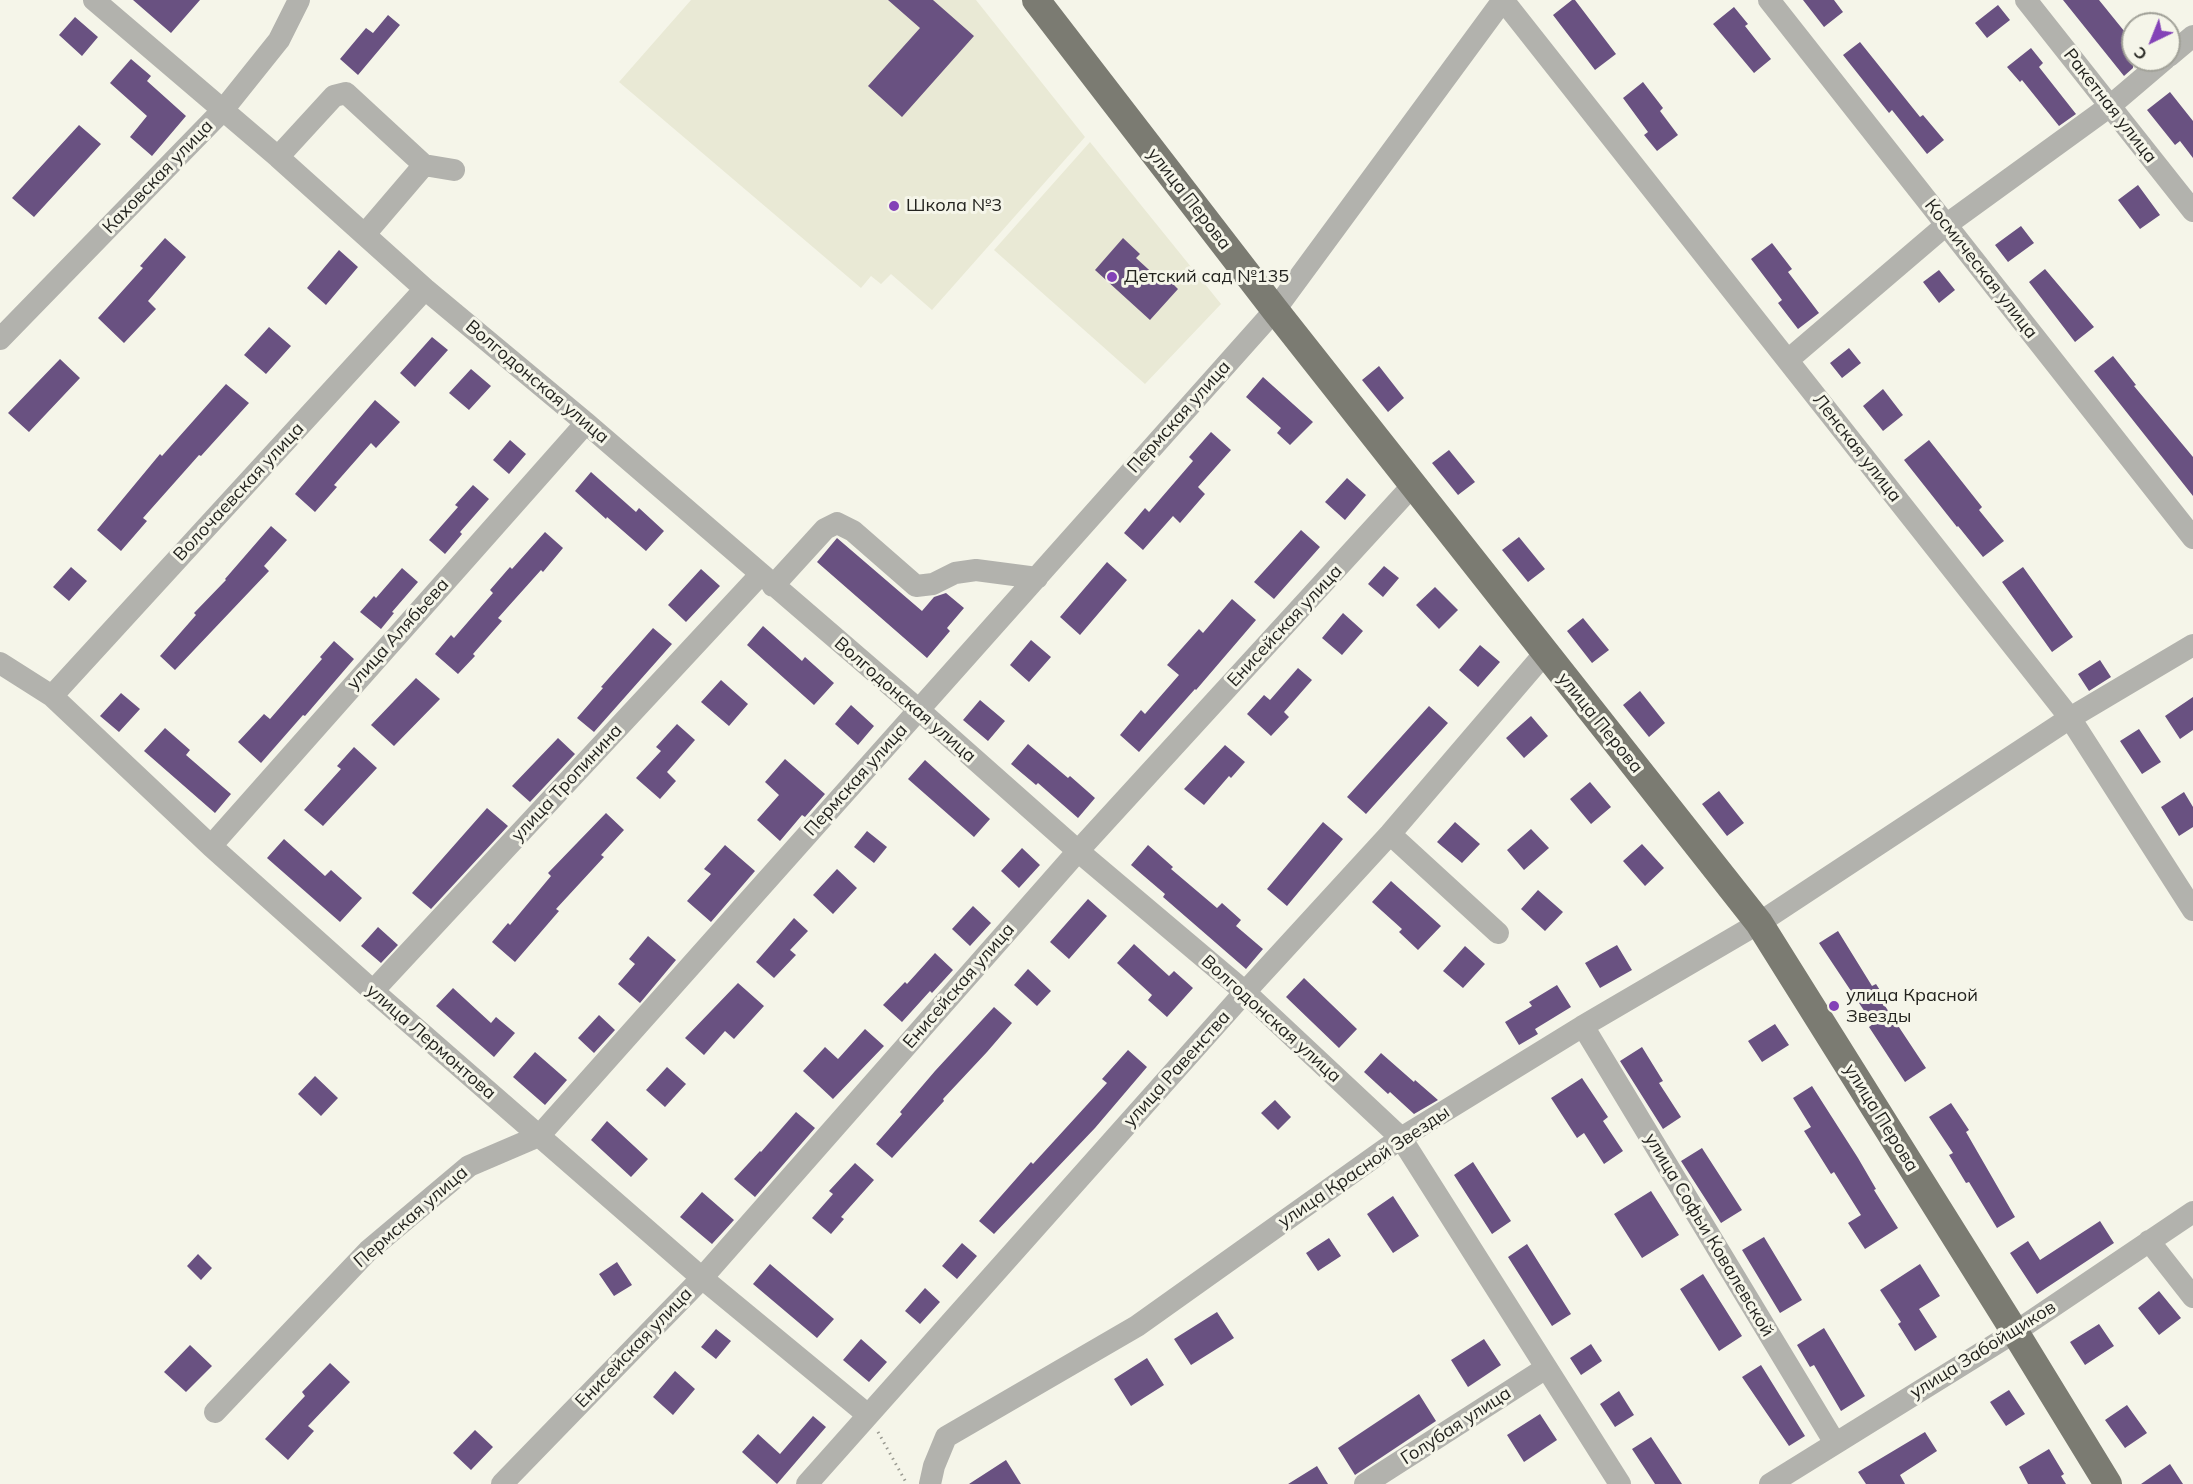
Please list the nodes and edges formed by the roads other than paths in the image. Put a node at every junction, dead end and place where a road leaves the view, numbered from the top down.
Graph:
1 (94, 0) edge
2 (299, 0) edge
3 (1036, 0) edge
4 (1503, 0) edge
5 (1769, 0) edge
6 (2026, 0) edge
7 (2193, 36) edge
8 (2181, 46) edge
9 (2150, 72) edge
10 (2110, 106) junction
11 (223, 110) junction
12 (278, 157) junction
13 (424, 165) junction
14 (454, 170) dead end
15 (2193, 211) edge
16 (1946, 225) junction
17 (365, 234) junction
18 (425, 289) junction
19 (1275, 310) junction
20 (0, 339) edge
21 (1788, 360) junction
22 (586, 423) junction
23 (1413, 485) junction
24 (2193, 538) edge
25 (1037, 578) junction
26 (767, 580) junction
27 (2193, 645) edge
28 (1545, 653) junction
29 (0, 663) edge
30 (52, 696) junction
31 (919, 710) junction
32 (2070, 718) junction
33 (1390, 834) junction
34 (211, 846) junction
35 (1078, 851) junction
36 (2193, 910) edge
37 (1759, 923) junction
38 (1498, 933) dead end
39 (373, 991) junction
40 (1245, 993) junction
41 (1582, 1026) junction
42 (538, 1136) junction
43 (1401, 1138) junction
44 (2193, 1212) edge
45 (2149, 1241) junction
46 (702, 1278) junction
47 (2193, 1297) edge
48 (2015, 1332) junction
49 (1546, 1368) junction
50 (215, 1412) dead end
51 (868, 1415) junction
52 (1835, 1443) junction
53 (502, 1484) edge
54 (807, 1484) edge
55 (930, 1484) edge
56 (1365, 1484) edge
57 (1620, 1484) edge
58 (1770, 1484) edge
59 (2108, 1484) edge

1 - 11 street, Волгодонская улица
2 - 11 street, Каховская улица
3 - 19 main road, улица Перова
4 - 19 street, Пермская улица
4 - 21 street, Ленская улица
5 - 16 street, Космическая улица
6 - 10 street, Ракетная улица
7 - 8 street
9 - 10 street
10 - 15 street, Ракетная улица
10 - 16 street
11 - 12 street, Волгодонская улица
11 - 20 street, Каховская улица
12 - 13 street
12 - 17 street, Волгодонская улица
13 - 14 street
13 - 17 street
16 - 21 street
16 - 24 street, Космическая улица
17 - 18 street, Волгодонская улица
18 - 22 street, Волгодонская улица
18 - 30 street, Волочаевская улица
19 - 23 main road, улица Перова
19 - 25 street, Пермская улица
21 - 32 street, Ленская улица
22 - 26 street, Волгодонская улица
22 - 34 street, улица Алябьева
23 - 28 main road, улица Перова
23 - 35 street, Енисейская улица
25 - 26 street, улица Тропинина
25 - 31 street, Пермская улица
26 - 31 street, Волгодонская улица
26 - 39 street, улица Тропинина
27 - 32 street, улица Красной Звезды
28 - 33 street, улица Равенства
28 - 37 main road, улица Перова
29 - 30 street, улица Лермонтова
30 - 34 street, улица Лермонтова
31 - 35 street, Волгодонская улица
31 - 42 street, Пермская улица
32 - 36 street, Ленская улица
32 - 37 street, улица Красной Звезды
33 - 38 street
33 - 40 street, улица Равенства
34 - 39 street, улица Лермонтова
35 - 40 street, Волгодонская улица
35 - 46 street, Енисейская улица
37 - 41 street, улица Красной Звезды
37 - 48 main road, улица Перова
39 - 42 street, улица Лермонтова
40 - 43 street, Волгодонская улица
40 - 51 street, улица Равенства
41 - 43 street, улица Красной Звезды
41 - 52 street, улица Софьи Ковалевской
42 - 46 street, улица Лермонтова
42 - 50 street, Пермская улица
43 - 49 street, Волгодонская улица
43 - 55 street, улица Красной Звезды
44 - 45 street, улица Забойщиков
45 - 47 street
45 - 48 street, улица Забойщиков
46 - 51 street, улица Лермонтова
46 - 53 street, Енисейская улица
48 - 52 street, улица Забойщиков
48 - 59 main road, улица Перова
49 - 56 street, Голубая улица
49 - 57 street, Волгодонская улица
51 - 54 street, улица Равенства
52 - 58 street, улица Забойщиков

